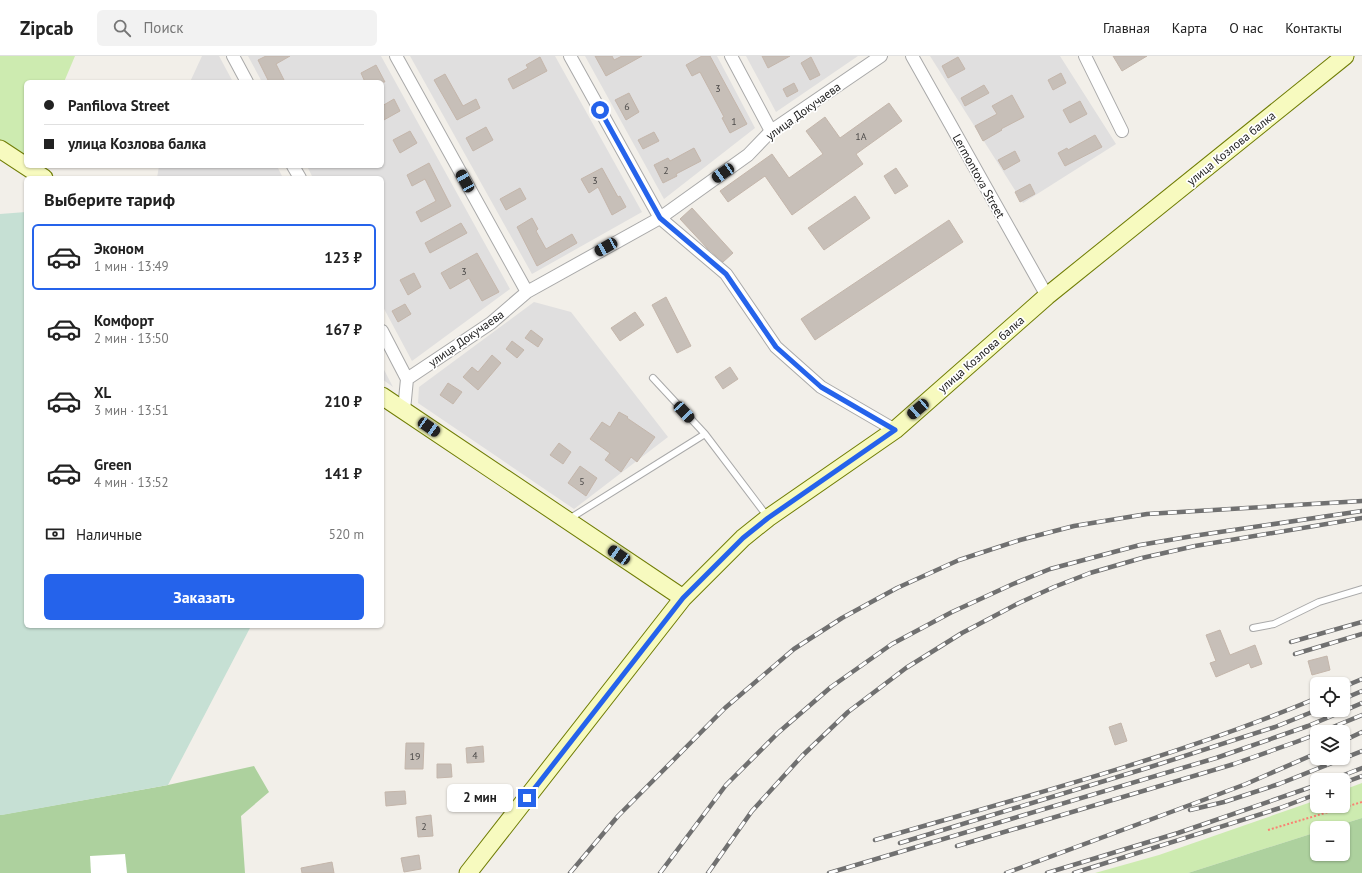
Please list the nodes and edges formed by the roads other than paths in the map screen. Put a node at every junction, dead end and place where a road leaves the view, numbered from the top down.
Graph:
1 (233, 56) edge
2 (396, 56) edge
3 (570, 56) edge
4 (732, 56) edge
5 (881, 56) edge
6 (912, 56) edge
7 (1085, 56) edge
8 (1346, 56) edge
9 (246, 80) edge
10 (772, 131) junction
11 (1122, 131) dead end
12 (0, 150) edge
13 (24, 165) edge
14 (28, 168) edge
15 (41, 176) edge
16 (660, 218) junction
17 (526, 292) junction
18 (1047, 296) junction
19 (384, 335) edge
20 (653, 378) dead end
21 (407, 379) junction
22 (384, 397) edge
23 (404, 410) junction
24 (895, 430) junction
25 (706, 434) junction
26 (768, 518) junction
27 (567, 520) junction
28 (1362, 589) edge
29 (683, 598) junction
30 (1253, 628) dead end
31 (468, 873) edge

1 - 9 street
2 - 17 street
3 - 16 street
4 - 10 street
5 - 10 street, улица Докучаева
6 - 18 street, Lermontova Street
7 - 11 street
8 - 18 main road, улица Козлова балка
10 - 16 street, улица Докучаева
12 - 13 main road
14 - 15 main road
16 - 17 street, улица Докучаева
16 - 24 street
17 - 21 street, улица Докучаева
18 - 24 main road, улица Козлова балка
19 - 21 street
20 - 25 lane
21 - 23 street
22 - 23 main road
23 - 27 main road
24 - 26 main road, улица Козлова балка
25 - 26 lane
25 - 27 lane
26 - 29 main road, улица Козлова балка
27 - 29 main road
28 - 30 lane
29 - 31 main road, улица Козлова балка

